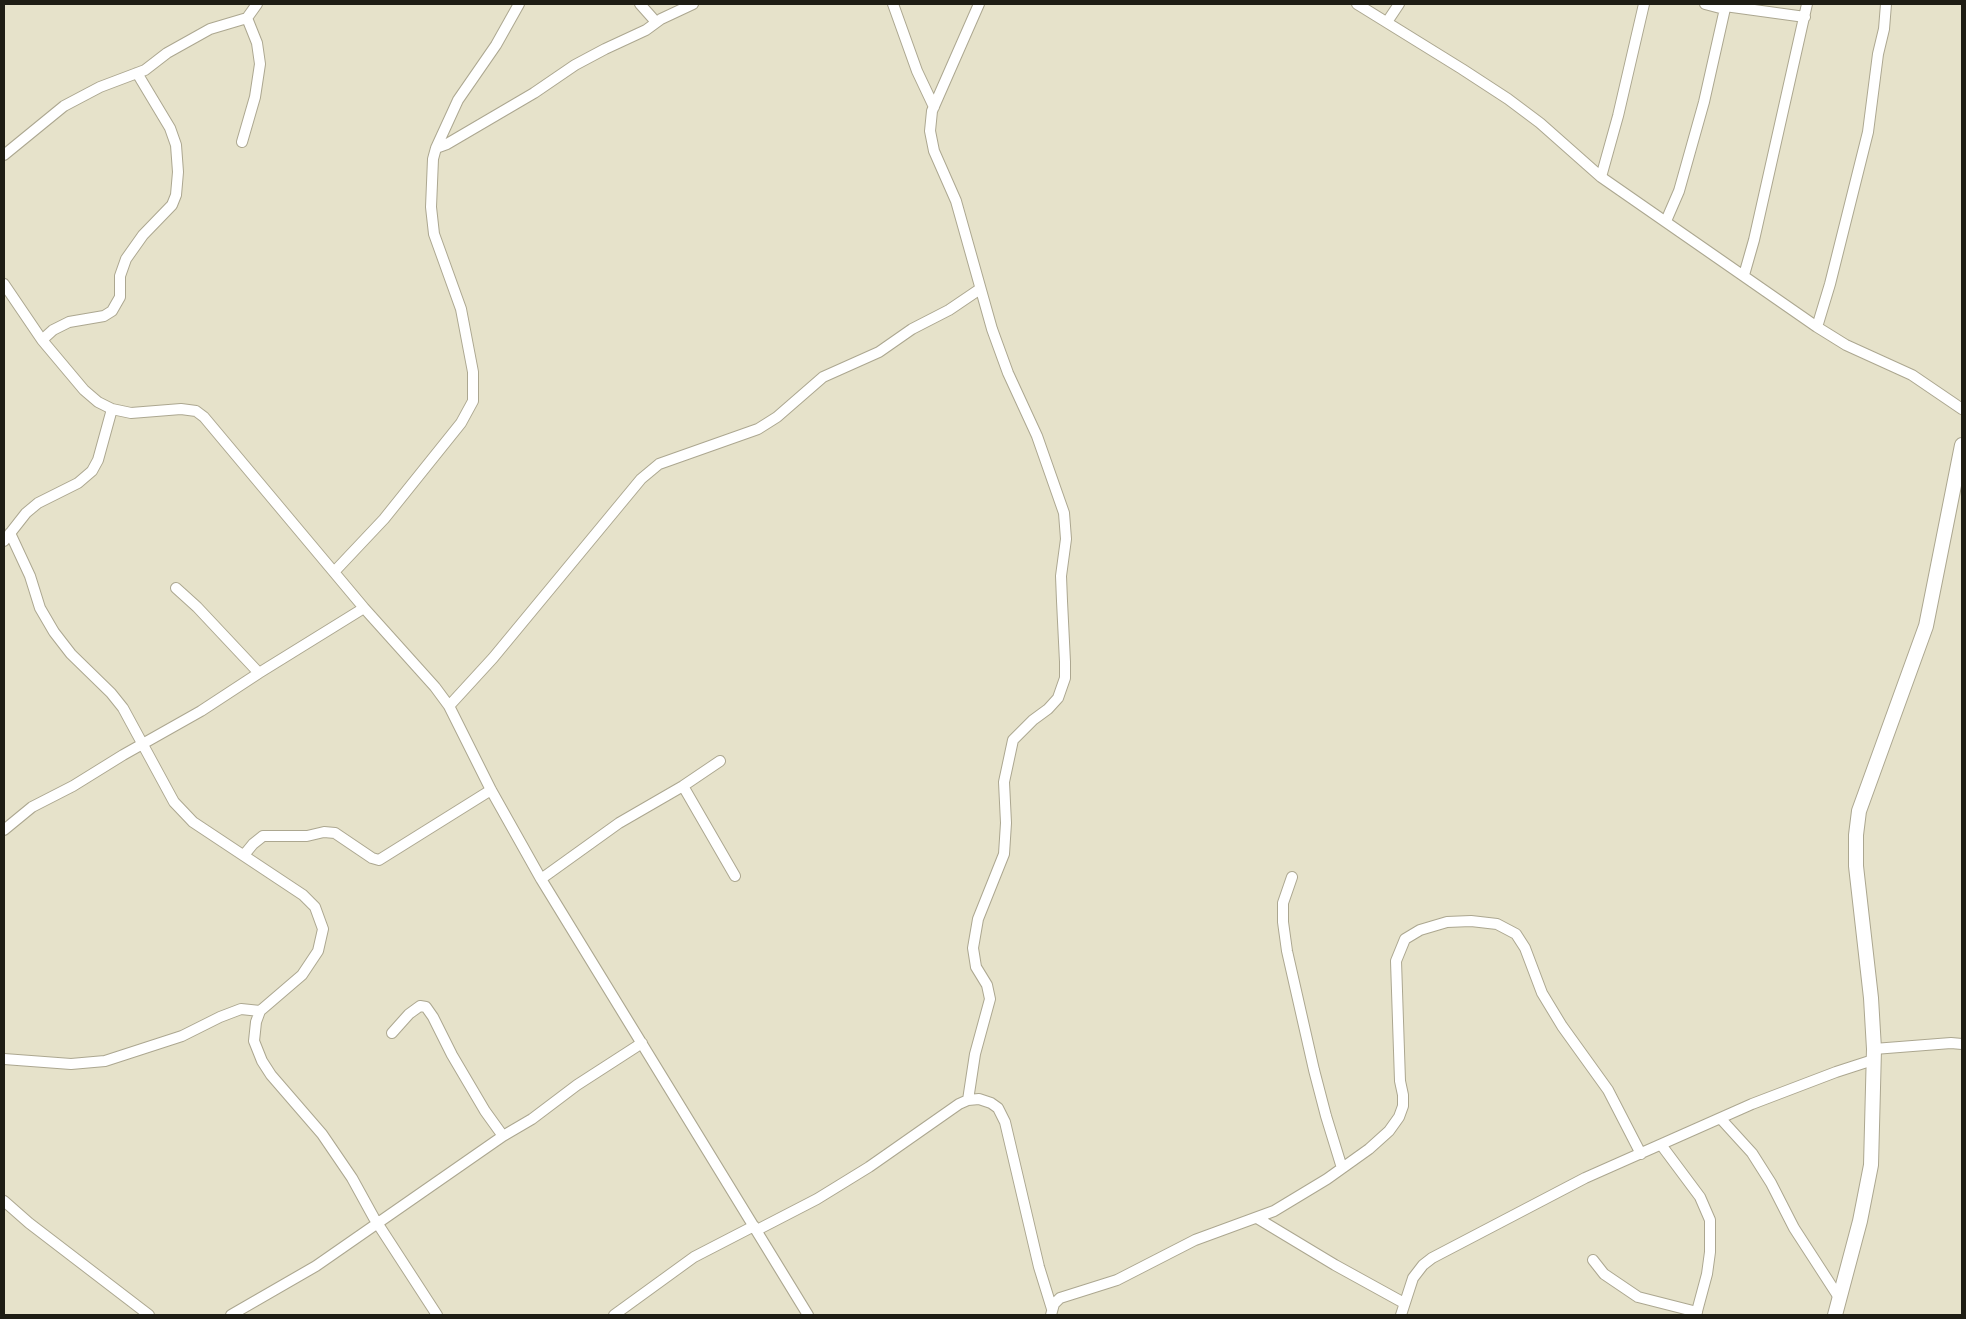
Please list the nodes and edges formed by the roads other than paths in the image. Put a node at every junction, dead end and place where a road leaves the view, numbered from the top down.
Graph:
1 (257, 4) edge
2 (519, 4) edge
3 (640, 4) edge
4 (693, 4) edge
5 (893, 4) edge
6 (979, 4) edge
7 (1357, 4) edge
8 (1399, 4) edge
9 (1644, 4) edge
10 (1705, 4) edge
11 (1808, 4) edge
12 (1886, 4) edge
13 (1725, 6) edge
14 (1805, 17) junction
15 (247, 18) junction
16 (656, 22) junction
17 (1387, 22) junction
18 (137, 73) junction
19 (934, 108) junction
20 (242, 142) dead end
21 (436, 148) junction
22 (4, 155) edge
23 (1602, 177) junction
24 (1666, 221) junction
25 (1744, 275) junction
26 (4, 284) edge
27 (980, 289) junction
28 (1817, 327) junction
29 (42, 340) junction
30 (112, 409) junction
31 (1962, 409) edge
32 (1962, 446) edge
33 (7, 537) edge
34 (334, 572) junction
35 (176, 588) dead end
36 (364, 608) junction
37 (259, 673) junction
38 (449, 706) junction
39 (143, 743) junction
40 (720, 761) dead end
41 (683, 786) junction
42 (491, 790) junction
43 (4, 830) edge
44 (244, 855) junction
45 (735, 876) dead end
46 (1292, 877) dead end
47 (541, 879) junction
48 (260, 1011) junction
49 (392, 1034) dead end
50 (642, 1043) junction
51 (1962, 1044) edge
52 (1874, 1055) junction
53 (4, 1059) edge
54 (968, 1100) junction
55 (1721, 1119) junction
56 (504, 1136) junction
57 (1662, 1146) junction
58 (1641, 1154) junction
59 (1342, 1168) junction
60 (4, 1201) edge
61 (1257, 1218) junction
62 (377, 1222) junction
63 (755, 1228) junction
64 (1593, 1260) dead end
65 (1840, 1299) junction
66 (1404, 1302) junction
67 (1051, 1312) edge
68 (1697, 1314) edge
69 (150, 1315) edge
70 (231, 1315) edge
71 (437, 1315) edge
72 (614, 1315) edge
73 (808, 1315) edge
74 (1401, 1315) edge
75 (1835, 1315) edge

1 - 15 street
2 - 21 street
3 - 16 street
4 - 16 street
5 - 19 street
6 - 19 street
7 - 17 street
8 - 17 street
9 - 23 street
10 - 13 street
11 - 14 street
12 - 28 street
13 - 14 street
13 - 24 street
14 - 25 street
15 - 18 street
15 - 20 street
16 - 21 street
17 - 23 street
18 - 22 street
18 - 29 street
19 - 27 street
21 - 34 street
23 - 24 street
24 - 25 street
25 - 28 street
26 - 29 street
27 - 38 street
27 - 54 street
28 - 31 street
29 - 30 street
30 - 33 street
30 - 34 street
32 - 52 main road
33 - 39 street
34 - 36 street
35 - 37 street
36 - 37 street
36 - 38 street
37 - 39 street
38 - 42 street
39 - 43 street
39 - 44 street
40 - 41 street
41 - 45 street
41 - 47 street
42 - 44 street
42 - 47 street
44 - 48 street
46 - 59 street
47 - 50 street
48 - 53 street
48 - 62 street
49 - 56 street
50 - 56 street
50 - 63 street
51 - 52 street
52 - 55 street
52 - 65 main road
54 - 63 street
54 - 67 street
55 - 57 street
55 - 65 street
56 - 62 street
57 - 58 street
57 - 68 street
58 - 59 street
58 - 66 street
59 - 61 street
60 - 69 street
61 - 66 street
61 - 67 street
62 - 70 street
62 - 71 street
63 - 72 street
63 - 73 street
64 - 68 street
65 - 75 main road
66 - 74 street

